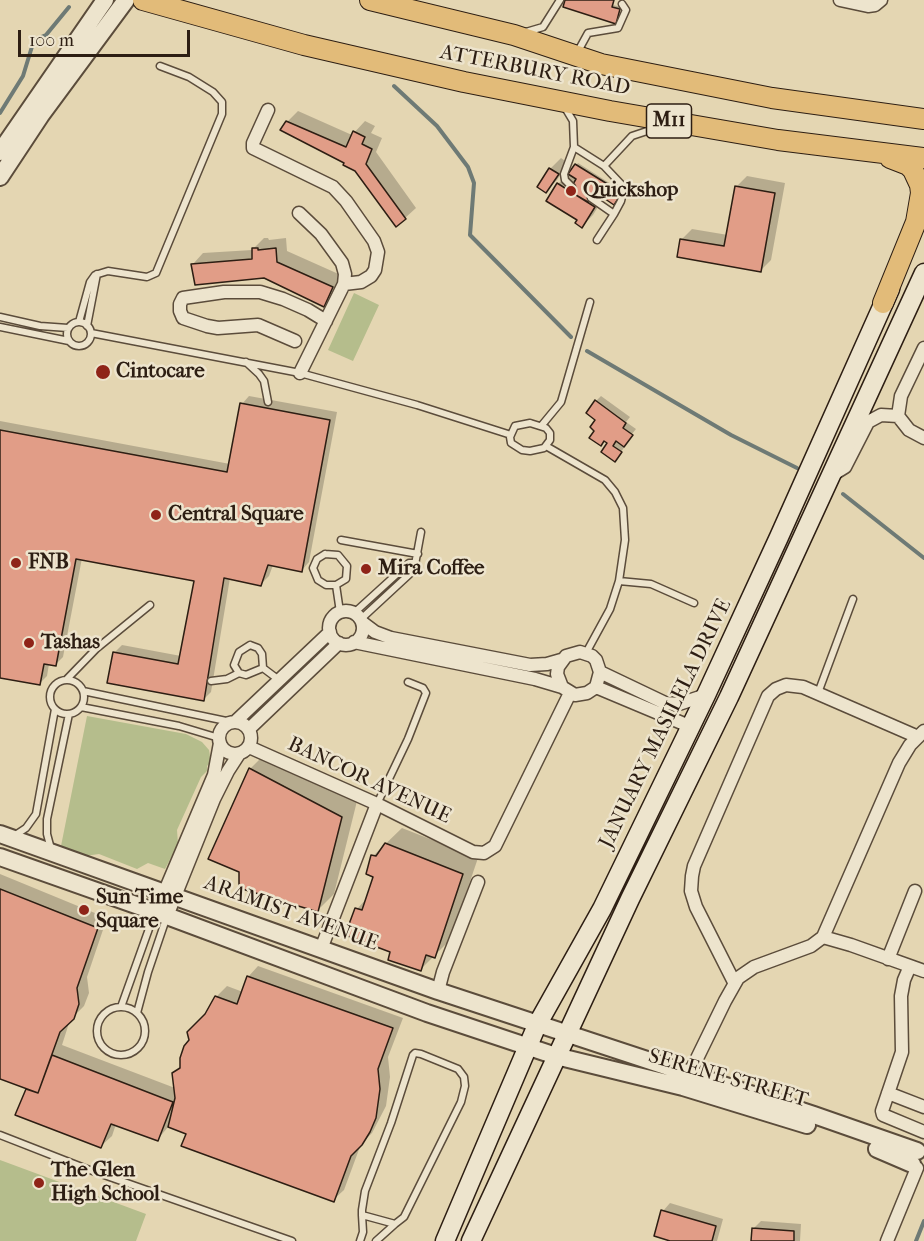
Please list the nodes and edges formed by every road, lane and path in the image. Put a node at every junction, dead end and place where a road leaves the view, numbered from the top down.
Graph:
1 (105, 0) edge
2 (126, 0) edge
3 (143, 0) edge
4 (370, 0) edge
5 (560, 0) edge
6 (840, 0) edge
7 (882, 0) edge
8 (622, 4) dead end
9 (514, 35) junction
10 (575, 57) junction
11 (160, 66) dead end
12 (560, 101) junction
13 (268, 110) dead end
14 (924, 119) edge
15 (674, 122) junction
16 (574, 147) junction
17 (876, 151) junction
18 (0, 152) edge
19 (924, 158) edge
20 (604, 166) junction
21 (0, 177) edge
22 (572, 187) dead end
23 (591, 198) dead end
24 (299, 213) dead end
25 (614, 214) junction
26 (924, 224) edge
27 (597, 240) dead end
28 (924, 273) edge
29 (98, 274) junction
30 (345, 284) junction
31 (590, 302) dead end
32 (883, 303) junction
33 (0, 317) edge
34 (326, 321) junction
35 (80, 322) junction
36 (87, 326) junction
37 (0, 327) edge
38 (68, 328) junction
39 (91, 333) junction
40 (69, 341) junction
41 (295, 341) dead end
42 (924, 348) edge
43 (245, 362) junction
44 (300, 373) junction
45 (268, 402) dead end
46 (898, 416) junction
47 (542, 425) junction
48 (511, 435) junction
49 (918, 435) edge
50 (546, 446) junction
51 (831, 476) junction
52 (421, 532) dead end
53 (341, 540) dead end
54 (418, 554) junction
55 (793, 557) junction
56 (619, 581) junction
57 (336, 585) junction
58 (853, 599) dead end
59 (694, 603) dead end
60 (150, 605) dead end
61 (340, 612) junction
62 (359, 618) junction
63 (330, 632) junction
64 (354, 642) junction
65 (339, 643) junction
66 (586, 653) junction
67 (561, 660) junction
68 (263, 668) junction
69 (600, 672) junction
70 (239, 673) junction
71 (66, 680) junction
72 (279, 680) junction
73 (211, 681) dead end
74 (408, 682) dead end
75 (596, 687) junction
76 (566, 690) junction
77 (83, 691) junction
78 (818, 693) junction
79 (706, 695) junction
80 (81, 707) junction
81 (55, 710) junction
82 (69, 714) junction
83 (233, 722) junction
84 (689, 726) junction
85 (249, 729) junction
86 (921, 734) edge
87 (220, 741) junction
88 (244, 750) junction
89 (377, 804) junction
90 (5, 836) edge
91 (53, 853) junction
92 (0, 857) edge
93 (478, 882) dead end
94 (915, 891) dead end
95 (170, 894) junction
96 (161, 914) junction
97 (823, 937) junction
98 (321, 949) junction
99 (888, 959) junction
100 (910, 966) junction
101 (136, 968) junction
102 (924, 970) edge
103 (148, 972) junction
104 (734, 982) junction
105 (438, 991) junction
106 (121, 1007) junction
107 (137, 1013) junction
108 (537, 1025) junction
109 (567, 1034) junction
110 (528, 1046) junction
111 (556, 1056) junction
112 (686, 1081) junction
113 (888, 1093) junction
114 (924, 1107) edge
115 (924, 1132) edge
116 (0, 1135) edge
117 (919, 1160) edge
118 (362, 1215) junction
119 (394, 1224) junction
120 (292, 1241) edge
121 (360, 1241) edge
122 (376, 1241) edge
123 (445, 1241) edge
124 (471, 1241) edge
125 (887, 1241) edge

1 - 18 street
2 - 21 street
3 - 12 main road, ATTERBURY ROAD / M11
4 - 9 main road, ATTERBURY ROAD / M11
5 - 9 lane
6 - 7 street
8 - 10 lane
9 - 10 main road, ATTERBURY ROAD / M11
10 - 14 main road, ATTERBURY ROAD / M11
11 - 29 lane
12 - 15 main road, ATTERBURY ROAD / M11
12 - 16 lane
13 - 30 street
15 - 17 main road, ATTERBURY ROAD / M11
15 - 20 lane
16 - 20 lane
16 - 22 lane
17 - 19 main road, ATTERBURY ROAD / M11
17 - 32 main road
20 - 25 lane
23 - 25 lane
24 - 30 street
25 - 27 lane
26 - 32 main road, JANUARY MASILELA DRIVE
28 - 51 main road, JANUARY MASILELA DRIVE
29 - 35 lane
29 - 36 lane
30 - 34 street
31 - 47 lane
32 - 79 main road, JANUARY MASILELA DRIVE
33 - 38 lane
34 - 41 street
34 - 44 street
35 - 36 lane
35 - 38 lane
36 - 39 lane
37 - 40 lane
38 - 40 lane
39 - 40 lane
39 - 43 lane
42 - 46 street
43 - 44 lane
43 - 45 lane
44 - 48 lane
46 - 49 street
46 - 51 street
47 - 48 lane
47 - 50 lane
48 - 50 lane
50 - 56 lane
51 - 55 main road, JANUARY MASILELA DRIVE
52 - 54 lane
53 - 54 lane
54 - 62 lane
55 - 84 main road
55 - 109 main road, JANUARY MASILELA DRIVE
56 - 59 lane
56 - 66 lane
57 - 57 lane
57 - 61 lane
58 - 78 lane
60 - 71 lane
61 - 62 street
61 - 63 street
62 - 64 street
62 - 67 street
63 - 65 street
63 - 72 street
64 - 65 street
64 - 76 street
65 - 85 street
66 - 67 street
66 - 69 street
67 - 76 street
68 - 70 lane
68 - 70 lane
68 - 72 lane
69 - 75 street
69 - 79 street
70 - 73 lane
71 - 77 lane
71 - 81 lane
72 - 83 street
74 - 89 lane
75 - 76 street
75 - 84 street
76 - 89 street, BANCOR AVENUE
77 - 80 lane
77 - 83 lane
78 - 86 street
78 - 104 street
79 - 84 main road, JANUARY MASILELA DRIVE
80 - 82 lane
80 - 87 lane
81 - 82 lane
81 - 90 lane
82 - 91 lane
83 - 85 street
83 - 87 street
84 - 108 main road, JANUARY MASILELA DRIVE
85 - 88 street
86 - 97 street
87 - 88 street
87 - 95 street
88 - 89 street, BANCOR AVENUE
88 - 95 street
89 - 98 street
90 - 91 street, ARAMIST AVENUE
91 - 95 street, ARAMIST AVENUE
92 - 96 street
93 - 105 street
94 - 99 street
95 - 96 street
95 - 98 street, ARAMIST AVENUE
96 - 101 lane
96 - 103 lane
96 - 110 street
97 - 99 street
97 - 104 street
98 - 105 street, ARAMIST AVENUE
99 - 100 street
100 - 102 street
100 - 113 street
101 - 103 lane
101 - 106 lane
103 - 107 lane
104 - 112 street
105 - 108 street, ARAMIST AVENUE
106 - 107 lane
106 - 107 lane
108 - 109 street, ARAMIST AVENUE
108 - 110 main road, JANUARY MASILELA DRIVE
109 - 111 main road, JANUARY MASILELA DRIVE
109 - 112 street, SERENE STREET
110 - 111 street, SERENE STREET
110 - 123 main road, JANUARY MASILELA DRIVE
111 - 112 street, SERENE STREET
111 - 124 main road, JANUARY MASILELA DRIVE
112 - 117 street, SERENE STREET
113 - 114 street
113 - 115 street
116 - 120 lane
117 - 125 street
118 - 119 lane
118 - 119 lane
118 - 121 lane
119 - 122 lane

